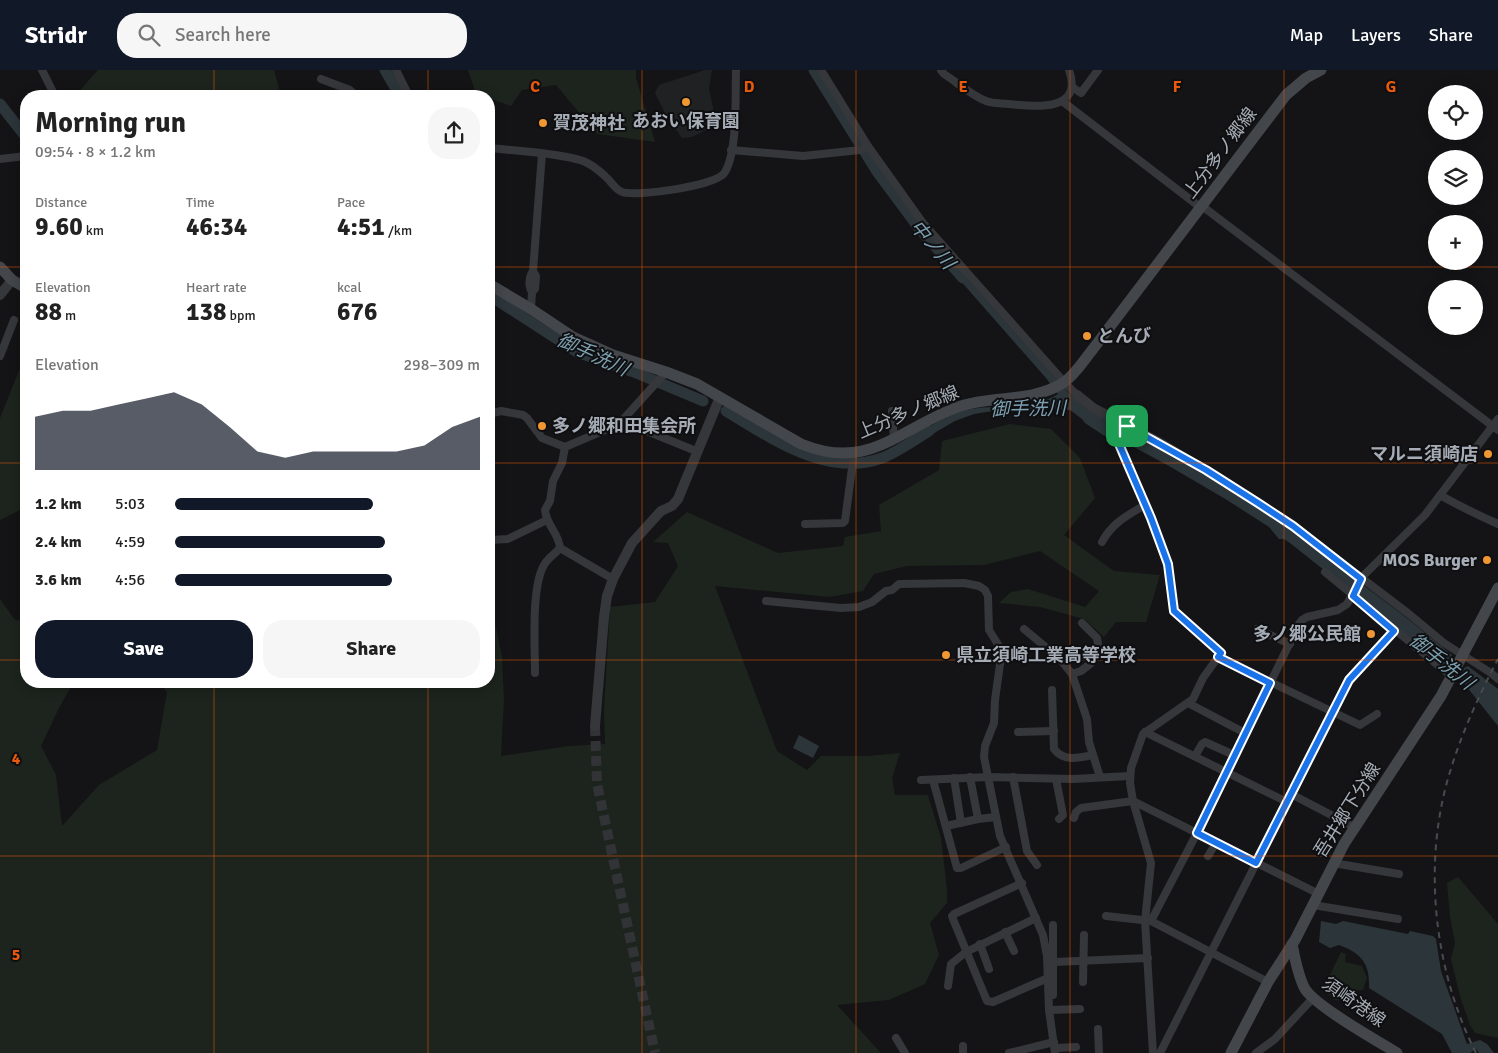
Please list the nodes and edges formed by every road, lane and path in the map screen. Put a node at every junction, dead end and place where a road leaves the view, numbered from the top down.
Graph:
1 (42, 70) edge
2 (396, 70) edge
3 (736, 70) edge
4 (821, 70) edge
5 (941, 70) edge
6 (1069, 70) edge
7 (1098, 70) edge
8 (1312, 71) edge
9 (321, 79) dead end
10 (1072, 87) junction
11 (52, 90) edge
12 (350, 90) edge
13 (406, 90) edge
14 (1062, 101) junction
15 (865, 148) junction
16 (495, 149) edge
17 (732, 150) junction
18 (542, 154) junction
19 (20, 156) edge
20 (2, 160) edge
21 (1202, 206) junction
22 (0, 267) edge
23 (12, 280) junction
24 (20, 285) edge
25 (495, 288) edge
26 (0, 296) edge
27 (531, 309) junction
28 (14, 320) dead end
29 (0, 356) edge
30 (664, 375) junction
31 (1058, 385) junction
32 (1077, 395) joint
33 (720, 397) junction
34 (892, 411) dead end
35 (495, 412) edge
36 (1498, 419) edge
37 (622, 421) junction
38 (1126, 428) junction
39 (1495, 428) edge
40 (894, 439) junction
41 (565, 447) junction
42 (696, 451) junction
43 (854, 456) junction
44 (1206, 470) joint
45 (1440, 495) junction
46 (1145, 505) junction
47 (547, 520) junction
48 (805, 524) dead end
49 (1498, 524) edge
50 (495, 540) edge
51 (1102, 542) dead end
52 (560, 548) junction
53 (1324, 572) dead end
54 (613, 579) junction
55 (1361, 580) junction
56 (1498, 588) edge
57 (1354, 594) junction
58 (766, 601) dead end
59 (1082, 623) dead end
60 (1024, 629) dead end
61 (1257, 629) dead end
62 (1394, 631) junction
63 (1290, 644) junction
64 (1218, 657) junction
65 (1461, 657) junction
66 (535, 673) dead end
67 (1072, 674) junction
68 (1452, 675) junction
69 (1498, 679) edge
70 (1270, 683) junction
71 (1052, 690) dead end
72 (1188, 703) junction
73 (1332, 713) junction
74 (1377, 714) dead end
75 (595, 726) tunnel mouth
76 (1054, 731) junction
77 (1018, 732) dead end
78 (1145, 732) junction
79 (1246, 733) junction
80 (1093, 755) junction
81 (1234, 755) junction
82 (1195, 756) junction
83 (1227, 772) junction
84 (1130, 776) junction
85 (989, 777) junction
86 (1013, 777) junction
87 (1100, 777) junction
88 (954, 778) junction
89 (970, 778) junction
90 (1056, 779) junction
91 (921, 780) dead end
92 (933, 780) junction
93 (1291, 794) junction
94 (1133, 801) junction
95 (1287, 802) junction
96 (996, 817) junction
97 (1074, 818) dead end
98 (978, 819) junction
99 (1059, 819) dead end
100 (961, 822) junction
101 (946, 826) junction
102 (1354, 827) junction
103 (1197, 833) junction
104 (1216, 843) junction
105 (1006, 847) junction
106 (1208, 856) dead end
107 (1256, 863) junction
108 (1334, 863) junction
109 (1037, 865) dead end
110 (1399, 874) dead end
111 (1022, 883) junction
112 (1318, 894) junction
113 (1313, 905) junction
114 (1106, 916) dead end
115 (1036, 918) junction
116 (1398, 919) dead end
117 (1148, 921) junction
118 (1053, 925) dead end
119 (1006, 932) junction
120 (1084, 936) dead end
121 (980, 944) junction
122 (1292, 944) junction
123 (1014, 951) dead end
124 (966, 952) junction
125 (1210, 952) junction
126 (1148, 958) junction
127 (1054, 962) junction
128 (1083, 962) junction
129 (989, 969) dead end
130 (1048, 978) junction
131 (1083, 982) dead end
132 (1268, 982) junction
133 (948, 986) dead end
134 (1313, 998) junction
135 (1080, 1009) dead end
136 (1051, 1010) junction
137 (1098, 1029) dead end
138 (896, 1038) dead end
139 (1076, 1047) dead end
140 (1055, 1048) edge
141 (905, 1053) edge
142 (1010, 1053) edge
143 (1099, 1053) edge
144 (1153, 1053) edge
145 (1160, 1053) edge
146 (1231, 1053) edge
147 (1256, 1053) edge
148 (1397, 1053) edge

1 - 11 street
2 - 13 street
3 - 17 street
4 - 15 street
5 - 14 street
6 - 10 street
7 - 10 street
8 - 21 main road, 上分多ノ郷線
9 - 12 street
10 - 14 street
14 - 21 street
15 - 17 street
15 - 31 street
16 - 18 street
17 - 18 street
18 - 27 street
19 - 20 street
21 - 31 main road, 上分多ノ郷線
21 - 39 street
22 - 23 main road
23 - 24 main road
23 - 26 street
25 - 27 main road, 上分多ノ郷線
27 - 30 main road, 上分多ノ郷線
28 - 29 street
30 - 33 main road, 上分多ノ郷線
30 - 37 street
31 - 32 street
31 - 40 main road, 上分多ノ郷線
32 - 38 street
33 - 42 street
33 - 43 main road, 上分多ノ郷線
34 - 40 street
35 - 41 street
36 - 39 street
37 - 41 street
37 - 42 street
38 - 44 street
38 - 46 street
39 - 45 street
40 - 43 main road, 上分多ノ郷線
41 - 47 street
42 - 54 street
43 - 48 street
44 - 55 street
45 - 49 street
45 - 55 street
46 - 51 street
46 - 64 street
47 - 50 street
47 - 52 street
52 - 54 street
52 - 66 street
53 - 57 street
54 - 75 street
55 - 57 street
55 - 65 street
56 - 65 main road, 吾井郷下分線
57 - 62 street
57 - 63 street
58 - 85 street
59 - 67 street
60 - 67 street
61 - 63 street
62 - 68 street
62 - 73 street
63 - 70 street
64 - 70 street
64 - 72 street
65 - 68 main road, 吾井郷下分線
65 - 69 street
67 - 80 street
68 - 102 main road, 吾井郷下分線
70 - 73 street
70 - 79 street
71 - 76 street
72 - 78 street
72 - 79 street
73 - 74 street
73 - 93 street
76 - 77 street
76 - 80 street
78 - 82 street
78 - 84 street
79 - 81 street
80 - 87 street
81 - 82 street
81 - 83 street
82 - 83 street
83 - 95 street
83 - 103 street
84 - 87 street
84 - 94 street
85 - 86 street
85 - 89 street
85 - 96 street
86 - 90 street
86 - 109 street
87 - 90 street
88 - 89 street
88 - 92 street
88 - 100 street
89 - 98 street
90 - 99 street
91 - 92 street
92 - 101 street
93 - 95 street
93 - 102 street
94 - 97 street
94 - 103 street
94 - 117 street
95 - 107 street
96 - 98 street
96 - 105 street
98 - 100 street
100 - 101 street
101 - 105 street
102 - 108 main road, 吾井郷下分線
103 - 104 street
103 - 117 street
104 - 106 street
104 - 107 street
105 - 111 street
107 - 112 street
107 - 125 street
108 - 110 street
108 - 112 main road, 吾井郷下分線
111 - 115 street
111 - 124 street
112 - 113 main road, 吾井郷下分線
113 - 116 street
113 - 122 main road, 吾井郷下分線
114 - 117 street
115 - 119 street
115 - 130 street
117 - 125 street
117 - 126 street
118 - 127 street
119 - 121 street
119 - 123 street
120 - 128 street
121 - 124 street
121 - 129 street
122 - 132 main road, 吾井郷下分線
122 - 134 main road, 須崎港線
124 - 130 street
124 - 133 street
125 - 132 street
125 - 145 street
126 - 128 street
126 - 144 street
127 - 128 street
127 - 136 street
128 - 131 street
130 - 136 street
132 - 146 main road, 吾井郷下分線
134 - 147 street
134 - 148 main road, 須崎港線
135 - 136 street
136 - 140 street
137 - 143 street
138 - 141 street
139 - 140 street
140 - 142 street

